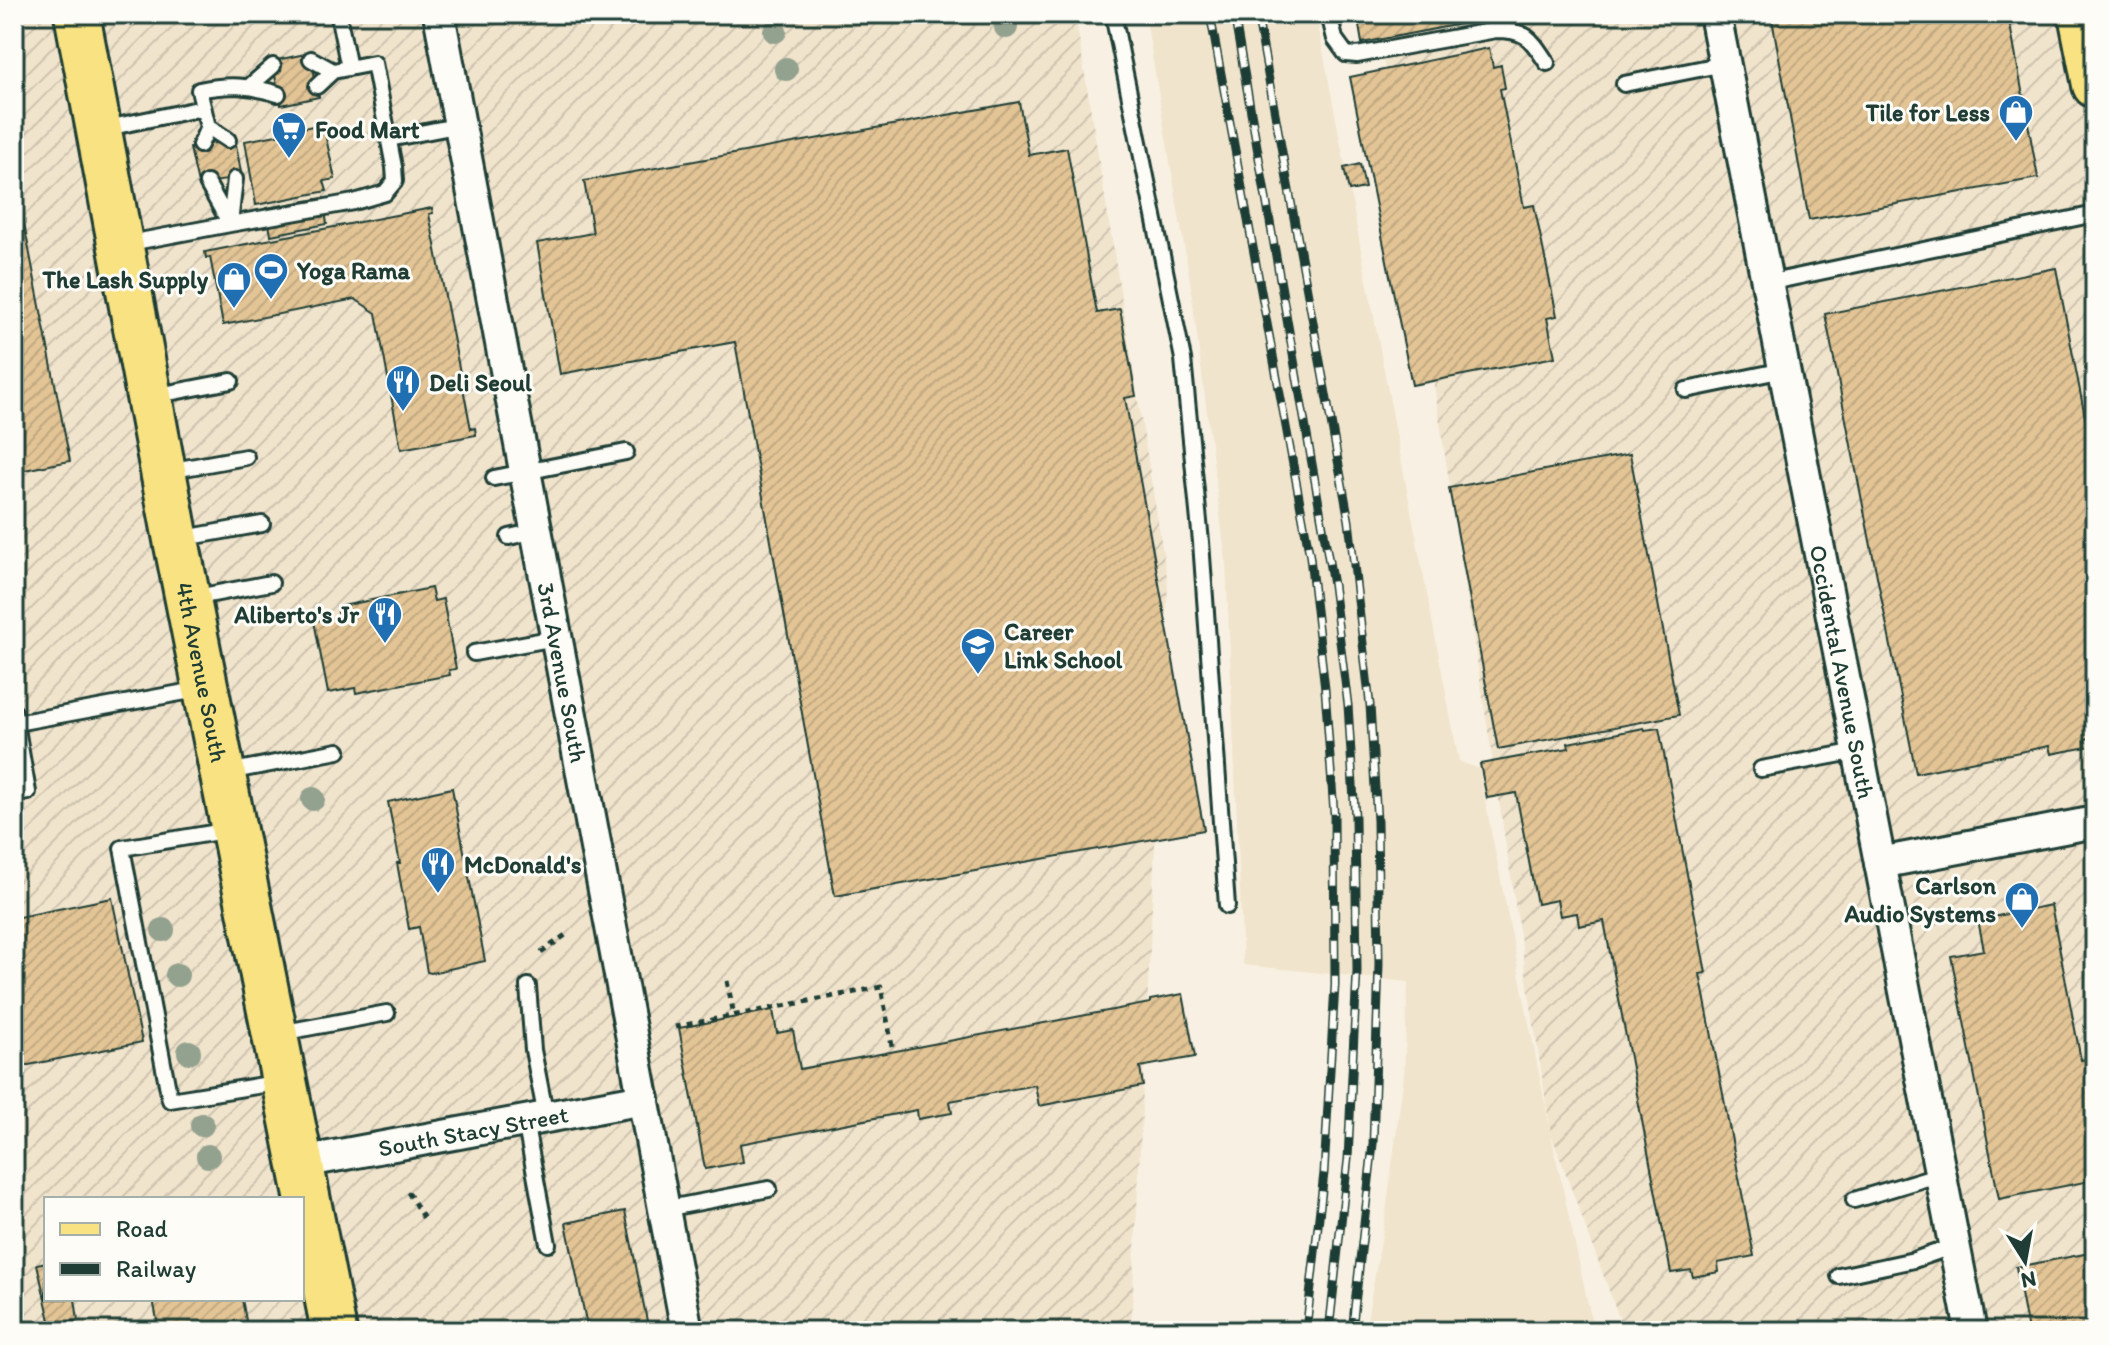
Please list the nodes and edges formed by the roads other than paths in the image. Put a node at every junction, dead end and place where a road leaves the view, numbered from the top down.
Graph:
1 (77, 14) edge
2 (338, 14) edge
3 (439, 14) edge
4 (1113, 14) edge
5 (1329, 14) edge
6 (1715, 14) edge
7 (2081, 14) edge
8 (311, 59) dead end
9 (1547, 63) dead end
10 (1724, 64) junction
11 (273, 66) dead end
12 (349, 68) junction
13 (333, 71) junction
14 (1624, 84) dead end
15 (251, 85) junction
16 (2095, 85) edge
17 (317, 86) dead end
18 (278, 94) dead end
19 (203, 108) junction
20 (461, 125) junction
21 (208, 127) junction
22 (99, 130) junction
23 (389, 139) junction
24 (228, 140) dead end
25 (200, 145) dead end
26 (235, 179) dead end
27 (207, 183) dead end
28 (2095, 214) edge
29 (230, 224) junction
30 (120, 245) junction
31 (1767, 283) junction
32 (1784, 370) junction
33 (231, 381) dead end
34 (1686, 390) dead end
35 (149, 396) junction
36 (626, 452) dead end
37 (246, 457) dead end
38 (163, 472) junction
39 (525, 472) junction
40 (494, 478) dead end
41 (262, 524) dead end
42 (176, 540) junction
43 (271, 583) dead end
44 (188, 599) junction
45 (555, 638) junction
46 (474, 653) dead end
47 (206, 689) junction
48 (15, 718) edge
49 (338, 751) dead end
50 (1858, 751) junction
51 (1761, 769) dead end
52 (223, 773) junction
53 (14, 794) edge
54 (2095, 822) edge
55 (235, 829) junction
56 (1880, 863) junction
57 (1227, 906) dead end
58 (528, 986) dead end
59 (387, 1013) dead end
60 (276, 1034) junction
61 (285, 1082) junction
62 (644, 1099) junction
63 (536, 1119) junction
64 (302, 1162) junction
65 (1941, 1174) junction
66 (769, 1189) dead end
67 (1854, 1200) dead end
68 (664, 1209) junction
69 (548, 1244) dead end
70 (1954, 1246) junction
71 (1839, 1276) dead end
72 (334, 1331) edge
73 (687, 1331) edge
74 (1971, 1331) edge

1 - 22 main road, 4th Avenue South
2 - 12 lane
3 - 20 street, 3rd Avenue South
4 - 57 lane
5 - 9 lane
6 - 10 street, Occidental Avenue South
7 - 16 main road
8 - 13 lane
10 - 14 lane
10 - 31 street, Occidental Avenue South
11 - 15 lane
12 - 13 lane
12 - 23 lane
13 - 17 lane
15 - 18 lane
15 - 19 lane
19 - 21 lane
19 - 22 lane
20 - 23 lane
20 - 39 street, 3rd Avenue South
21 - 24 lane
21 - 25 lane
22 - 30 main road, 4th Avenue South
23 - 29 lane
26 - 29 lane
27 - 29 lane
28 - 31 lane
29 - 30 lane
30 - 35 main road, 4th Avenue South
31 - 32 street, Occidental Avenue South
32 - 34 lane
32 - 50 street, Occidental Avenue South
33 - 35 lane
35 - 38 main road, 4th Avenue South
36 - 39 lane
37 - 38 lane
38 - 42 main road, 4th Avenue South
39 - 40 lane
39 - 45 street, 3rd Avenue South
41 - 42 lane
42 - 44 main road, 4th Avenue South
43 - 44 lane
44 - 47 main road, 4th Avenue South
45 - 46 lane
45 - 62 street, 3rd Avenue South
47 - 48 lane
47 - 52 main road, 4th Avenue South
48 - 53 lane
49 - 52 lane
50 - 51 lane
50 - 56 street, Occidental Avenue South
52 - 55 main road, 4th Avenue South
54 - 56 street
55 - 60 main road, 4th Avenue South
55 - 61 lane
56 - 65 street, Occidental Avenue South
58 - 63 lane
59 - 60 lane
60 - 61 main road, 4th Avenue South
61 - 64 main road, 4th Avenue South
62 - 63 street, South Stacy Street
62 - 68 street, 3rd Avenue South
63 - 64 street, South Stacy Street
63 - 69 lane
64 - 72 main road, 4th Avenue South
65 - 67 lane
65 - 70 street, Occidental Avenue South
66 - 68 lane
68 - 73 street, 3rd Avenue South
70 - 71 lane
70 - 74 street, Occidental Avenue South

